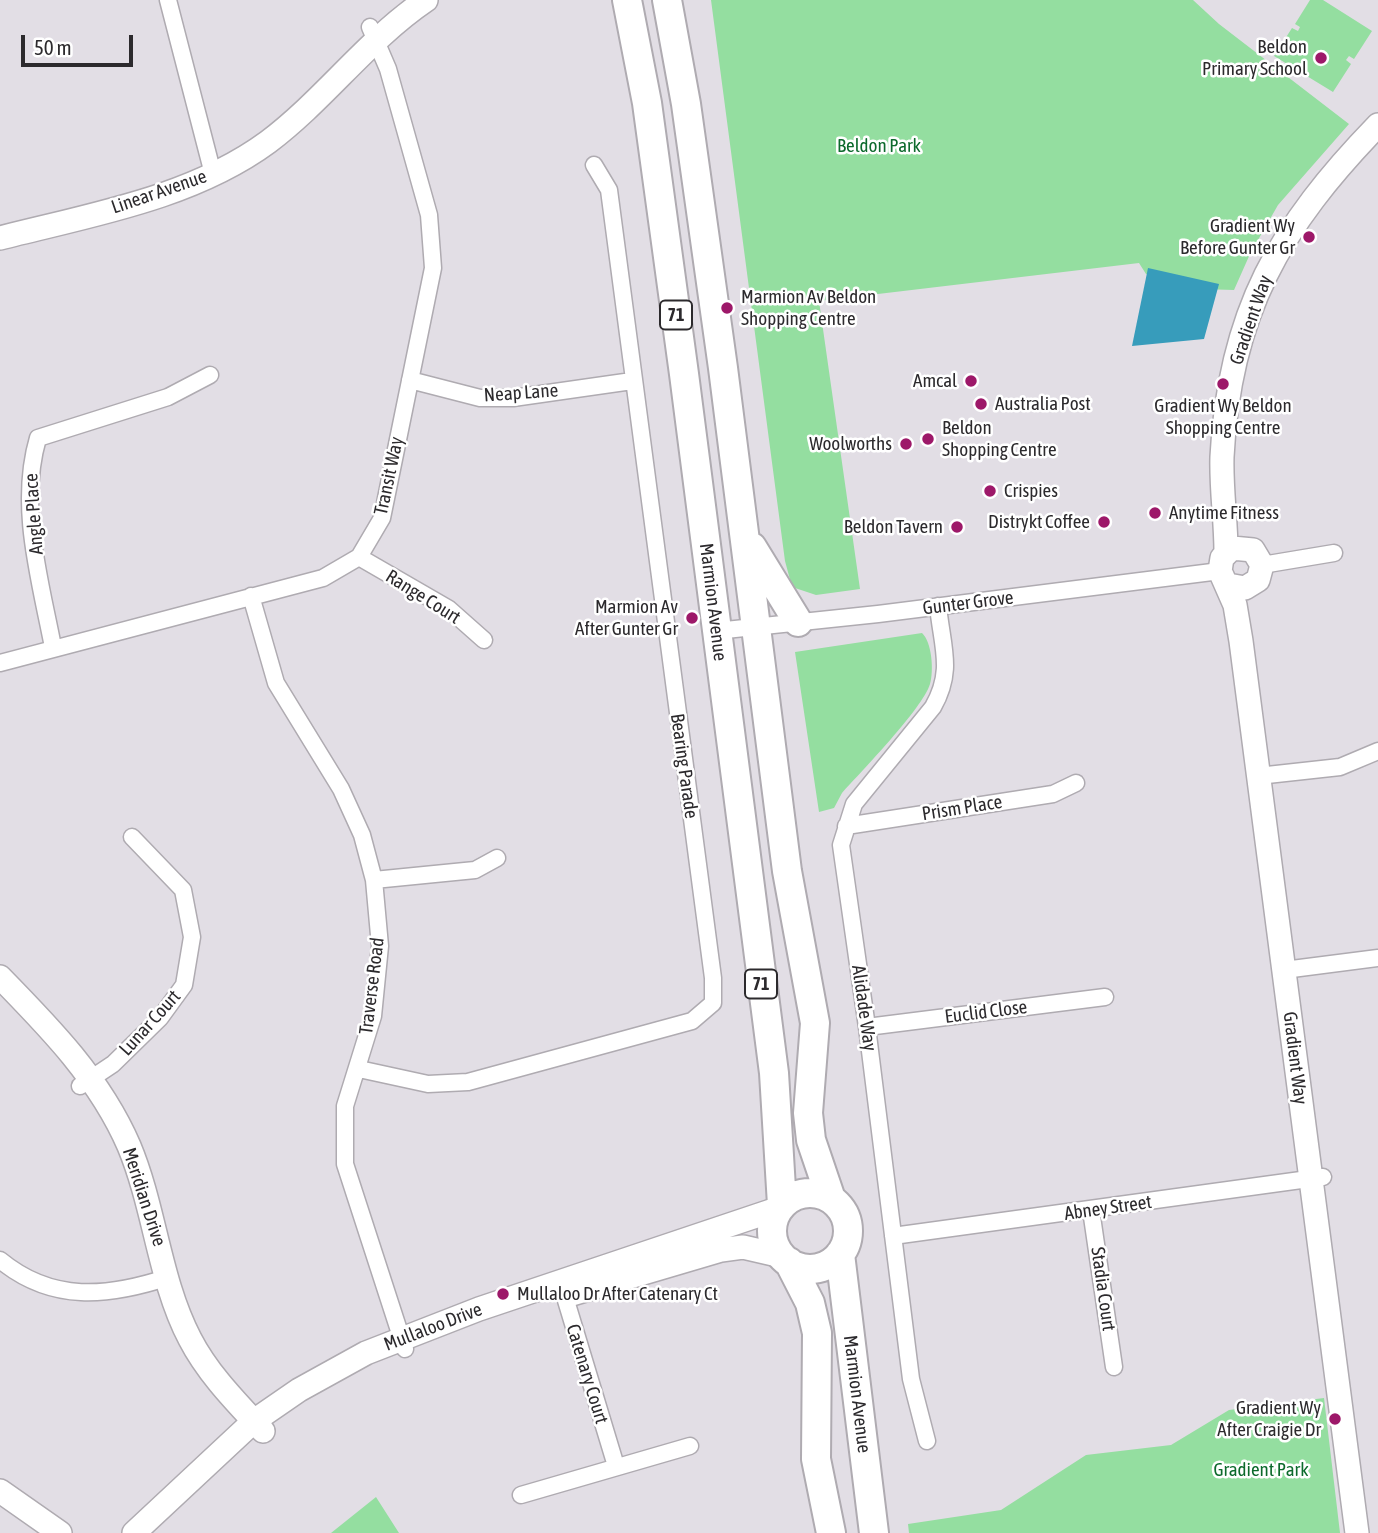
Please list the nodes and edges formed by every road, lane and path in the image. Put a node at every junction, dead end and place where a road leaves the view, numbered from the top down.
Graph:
1 (168, 0) edge
2 (401, 0) edge
3 (426, 0) edge
4 (617, 0) edge
5 (627, 0) edge
6 (667, 0) edge
7 (374, 33) junction
8 (648, 103) junction
9 (1378, 125) edge
10 (1378, 144) edge
11 (594, 165) dead end
12 (211, 167) junction
13 (0, 225) edge
14 (0, 238) edge
15 (210, 375) dead end
16 (410, 380) junction
17 (632, 381) junction
18 (745, 535) junction
19 (1334, 553) dead end
20 (359, 557) junction
21 (1254, 566) junction
22 (1224, 569) junction
23 (251, 596) junction
24 (938, 606) junction
25 (798, 622) junction
26 (757, 627) junction
27 (716, 631) junction
28 (485, 640) dead end
29 (53, 647) junction
30 (0, 663) edge
31 (1378, 751) edge
32 (1265, 776) junction
33 (1076, 783) dead end
34 (846, 826) junction
35 (132, 837) dead end
36 (497, 858) dead end
37 (374, 880) junction
38 (1378, 958) edge
39 (1290, 969) junction
40 (0, 977) edge
41 (0, 995) edge
42 (1105, 997) dead end
43 (867, 1027) junction
44 (359, 1069) junction
45 (85, 1082) junction
46 (1316, 1178) junction
47 (831, 1199) junction
48 (781, 1207) junction
49 (1091, 1210) junction
50 (893, 1236) junction
51 (840, 1254) junction
52 (785, 1259) junction
53 (0, 1260) edge
54 (162, 1280) junction
55 (562, 1289) junction
56 (402, 1343) junction
57 (1114, 1367) dead end
58 (252, 1431) junction
59 (927, 1441) dead end
60 (690, 1446) dead end
61 (616, 1466) junction
62 (0, 1491) edge
63 (521, 1495) dead end
64 (0, 1508) edge
65 (36, 1533) edge
66 (60, 1533) edge
67 (134, 1533) edge
68 (153, 1533) edge
69 (831, 1533) edge
70 (874, 1533) edge
71 (1357, 1533) edge
72 (1370, 1533) edge

1 - 12 street
2 - 7 street, Linear Avenue
3 - 7 street, Linear Avenue
4 - 8 highway
5 - 8 highway, Marmion Avenue / 71
6 - 18 highway, Marmion Avenue / 71
7 - 12 street, Linear Avenue
7 - 16 street, Transit Way
8 - 27 highway, Marmion Avenue / 71
9 - 22 street, Gradient Way
10 - 21 street, Gradient Way
11 - 17 street, Bearing Parade
12 - 13 street, Linear Avenue
12 - 14 street, Linear Avenue
15 - 29 street, Angle Place
16 - 17 street, Neap Lane
16 - 20 street, Transit Way
17 - 44 street, Bearing Parade
18 - 25 highway
18 - 26 highway, Marmion Avenue / 71
19 - 21 street
20 - 23 street, Transit Way
20 - 28 street, Range Court
21 - 22 street
21 - 22 street
21 - 32 street, Gradient Way
22 - 24 street, Gunter Grove
22 - 32 street, Gradient Way
23 - 29 street, Transit Way
23 - 37 street, Traverse Road
24 - 25 street, Gunter Grove
24 - 34 street, Alidade Way
25 - 26 street, Gunter Grove
26 - 27 street, Gunter Grove
26 - 47 highway, Marmion Avenue / 71
27 - 48 highway, Marmion Avenue / 71
29 - 30 street, Transit Way
31 - 32 street
32 - 39 street, Gradient Way
33 - 34 street, Prism Place
34 - 43 street, Alidade Way
35 - 45 street, Lunar Court
36 - 37 street
37 - 44 street, Traverse Road
38 - 39 street
39 - 46 street, Gradient Way
40 - 45 street, Meridian Drive
41 - 45 street, Meridian Drive
42 - 43 street, Euclid Close
43 - 50 street, Alidade Way
44 - 56 street, Traverse Road
45 - 54 street, Meridian Drive
46 - 49 street, Abney Street
46 - 71 street, Gradient Way
46 - 72 street, Gradient Way
47 - 48 highway
47 - 51 highway, 71
48 - 52 highway, 71
48 - 55 street, Mullaloo Drive
49 - 50 street, Abney Street
49 - 57 street, Stadia Court
50 - 59 street, Alidade Way
51 - 52 highway
51 - 70 highway, Marmion Avenue / 71
52 - 55 street, Mullaloo Drive
52 - 69 highway, Marmion Avenue / 71
53 - 54 street
54 - 58 street, Meridian Drive
55 - 56 street, Mullaloo Drive
55 - 61 street, Catenary Court
56 - 58 street, Mullaloo Drive
58 - 67 street, Mullaloo Drive
58 - 68 street, Mullaloo Drive
60 - 61 street
61 - 63 street
62 - 66 street
64 - 65 street

